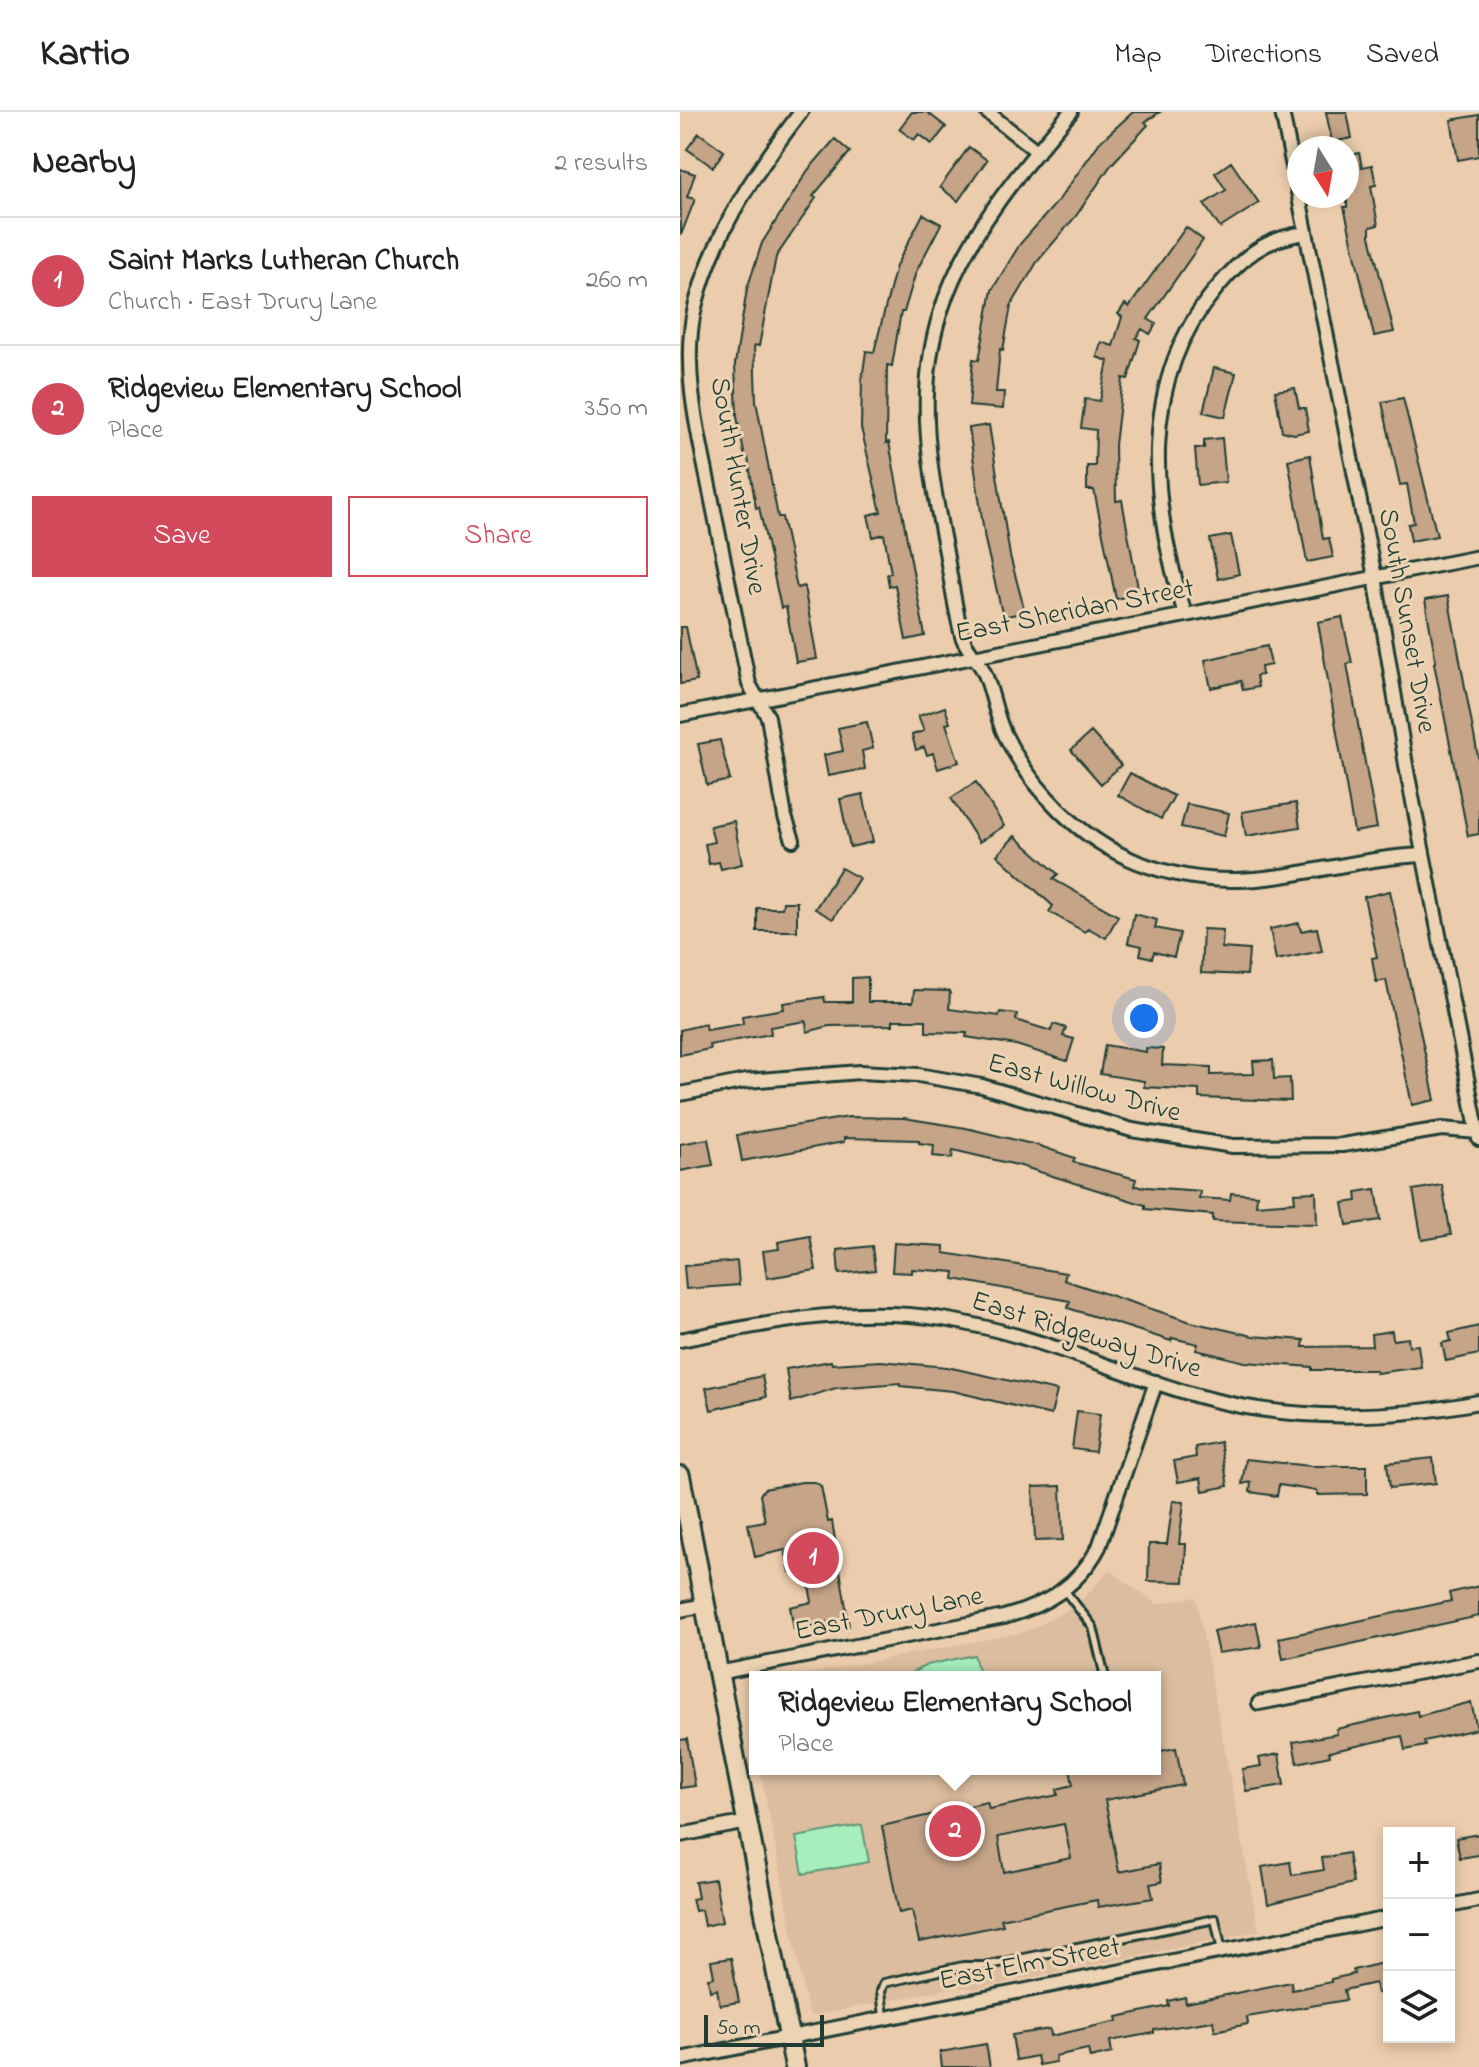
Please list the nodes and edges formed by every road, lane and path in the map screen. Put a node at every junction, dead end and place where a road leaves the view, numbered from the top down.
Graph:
1 (801, 112) edge
2 (987, 112) edge
3 (1071, 112) edge
4 (1282, 112) edge
5 (1038, 152) junction
6 (1306, 233) junction
7 (686, 330) edge
8 (1479, 557) edge
9 (1375, 577) junction
10 (1185, 614) junction
11 (974, 656) junction
12 (757, 699) junction
13 (680, 715) edge
14 (793, 840) dead end
15 (1423, 855) junction
16 (680, 1094) edge
17 (1478, 1135) edge
18 (680, 1340) edge
19 (1156, 1382) junction
20 (1479, 1402) edge
21 (680, 1476) edge
22 (1065, 1591) junction
23 (705, 1605) junction
24 (680, 1610) edge
25 (1479, 1661) edge
26 (1104, 1671) edge
27 (718, 1673) junction
28 (1259, 1703) dead end
29 (748, 1822) junction
30 (680, 1835) edge
31 (1479, 1900) edge
32 (1455, 1905) edge
33 (1383, 1919) edge
34 (1222, 1951) junction
35 (884, 2019) junction
36 (790, 2038) junction
37 (680, 2059) edge
38 (795, 2067) edge

1 - 7 street, South Hunter Drive
2 - 5 street
3 - 5 street
4 - 6 street, South Sunset Drive
5 - 11 street
6 - 9 street, South Sunset Drive
6 - 10 street
7 - 12 street, South Hunter Drive
8 - 9 street, East Sheridan Street
9 - 10 street, East Sheridan Street
9 - 15 street, South Sunset Drive
10 - 11 street, East Sheridan Street
11 - 12 street, East Sheridan Street
11 - 15 street
12 - 13 street, East Sheridan Street
12 - 14 street, South Hunter Drive
15 - 17 street, South Sunset Drive
16 - 17 street, East Willow Drive
18 - 19 street, East Ridgeway Drive
19 - 20 street, East Ridgeway Drive
19 - 22 street
21 - 23 main road
22 - 26 lane
22 - 27 street, East Drury Lane
23 - 24 street
23 - 27 main road
25 - 28 street
27 - 29 main road
29 - 30 street
29 - 36 main road
31 - 32 street
33 - 34 street, East Elm Street
34 - 35 street, East Elm Street
34 - 35 lane
35 - 36 street, East Elm Street
36 - 37 street, East Elm Street
36 - 38 main road

